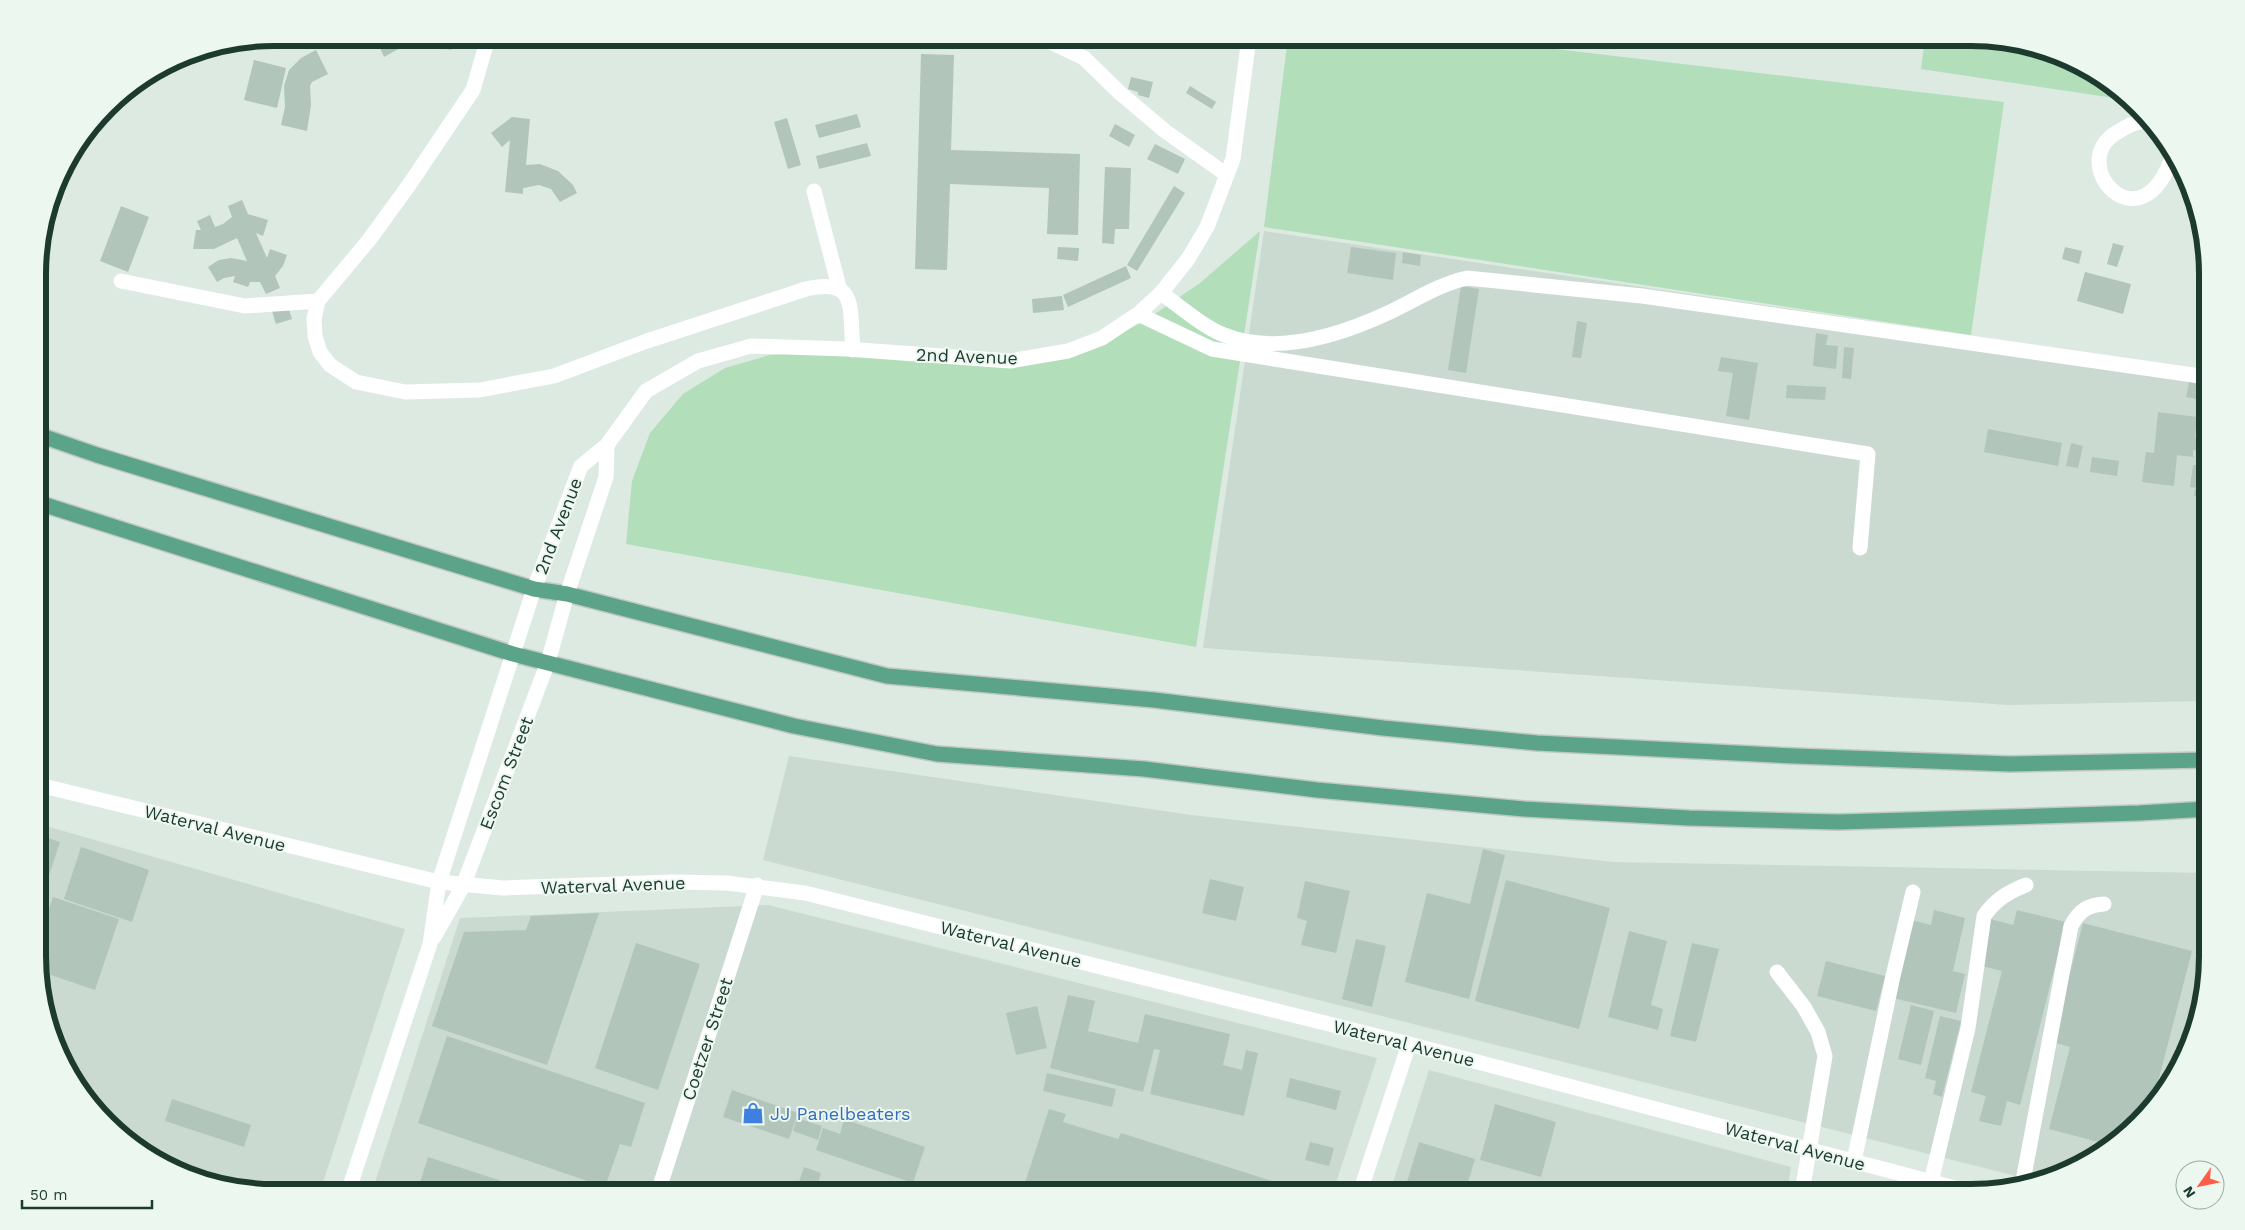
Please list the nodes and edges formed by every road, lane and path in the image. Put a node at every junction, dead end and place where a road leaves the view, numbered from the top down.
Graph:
1 (486, 46) edge
2 (1059, 46) edge
3 (1248, 46) edge
4 (2141, 122) edge
5 (2169, 163) edge
6 (1227, 175) junction
7 (814, 190) dead end
8 (121, 281) dead end
9 (839, 288) junction
10 (1161, 293) junction
11 (318, 301) junction
12 (1138, 314) junction
13 (853, 350) junction
14 (2199, 376) edge
15 (46, 437) edge
16 (607, 445) junction
17 (46, 505) edge
18 (1860, 548) dead end
19 (534, 589) junction
20 (568, 594) junction
21 (512, 654) junction
22 (548, 662) junction
23 (2199, 760) edge
24 (46, 786) edge
25 (2199, 809) edge
26 (439, 882) junction
27 (757, 885) junction
28 (2026, 885) dead end
29 (463, 886) junction
30 (1913, 892) dead end
31 (2104, 904) dead end
32 (430, 944) junction
33 (1777, 972) dead end
34 (1409, 1044) junction
35 (1808, 1149) junction
36 (1854, 1161) junction
37 (2024, 1177) edge
38 (1931, 1182) junction
39 (351, 1184) edge
40 (661, 1184) edge
41 (1363, 1184) edge
42 (1803, 1184) edge
43 (1939, 1184) edge

1 - 11 street
2 - 6 street
3 - 6 street, 2nd Avenue
4 - 5 street
6 - 10 street, 2nd Avenue
7 - 9 street
8 - 11 street
9 - 11 street
9 - 13 street
10 - 12 street, 2nd Avenue
10 - 14 street
12 - 13 street, 2nd Avenue
12 - 18 street
13 - 16 street, 2nd Avenue
15 - 19 main road
16 - 19 street, 2nd Avenue
16 - 20 street, 2nd Avenue
17 - 21 main road
19 - 20 main road
19 - 21 street, Escom Street
20 - 22 street, Escom Street
20 - 23 main road
21 - 22 main road
21 - 26 street, Escom Street
22 - 25 main road
22 - 29 street, Escom Street
24 - 26 street, Waterval Avenue
26 - 29 street, Waterval Avenue
26 - 32 street, Escom Street
27 - 29 street, Waterval Avenue
27 - 34 street, Waterval Avenue
27 - 40 street, Coetzer Street
28 - 38 street
29 - 32 street, Escom Street
30 - 36 street
31 - 37 street
32 - 39 street, Escom Street
33 - 35 street
34 - 35 street, Waterval Avenue
34 - 41 street
35 - 36 street, Waterval Avenue
35 - 42 street
36 - 38 street, Waterval Avenue
38 - 43 street, Waterval Avenue

